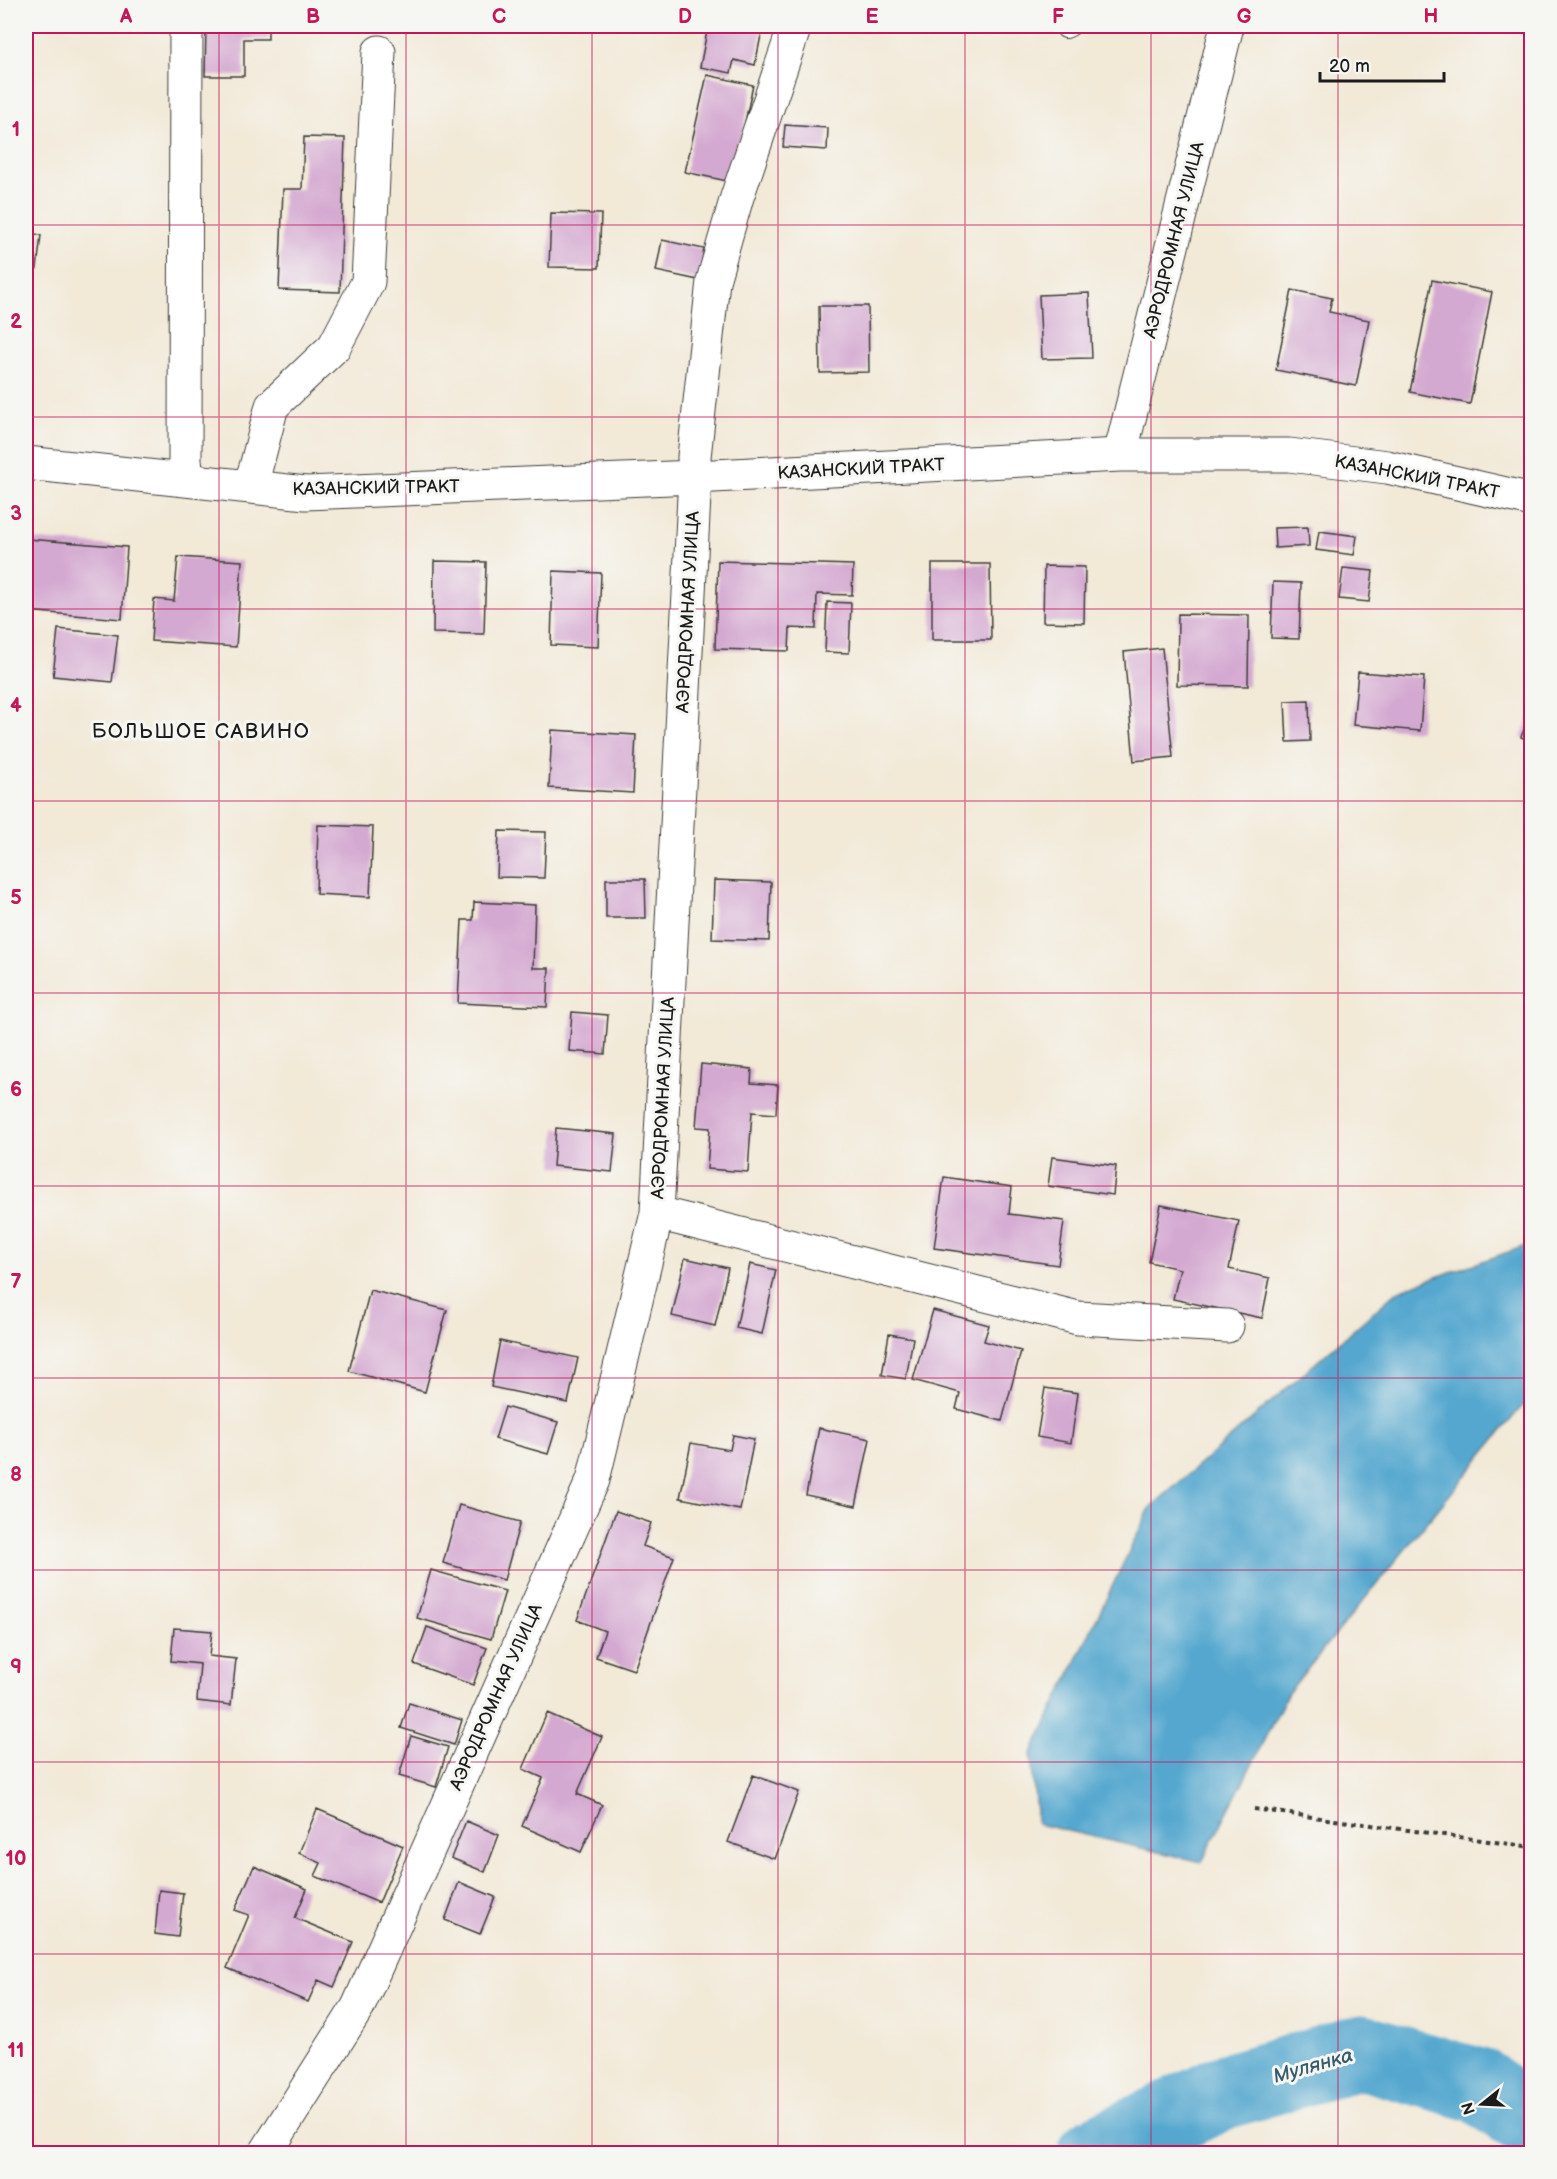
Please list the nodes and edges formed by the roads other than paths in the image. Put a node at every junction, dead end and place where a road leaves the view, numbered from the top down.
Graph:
1 (186, 26) edge
2 (795, 26) edge
3 (1227, 26) edge
4 (379, 52) dead end
5 (1120, 455) junction
6 (26, 463) edge
7 (695, 477) junction
8 (187, 480) junction
9 (249, 487) junction
10 (1532, 500) edge
11 (657, 1213) junction
12 (1227, 1326) dead end
13 (265, 2154) edge

1 - 8 street
2 - 7 street, АЭРОДРОМНАЯ УЛИЦА
3 - 5 street, АЭРОДРОМНАЯ УЛИЦА
4 - 9 street
5 - 7 street, КАЗАНСКИЙ ТРАКТ
5 - 10 street, КАЗАНСКИЙ ТРАКТ
6 - 8 street, КАЗАНСКИЙ ТРАКТ
7 - 9 street, КАЗАНСКИЙ ТРАКТ
7 - 11 street, АЭРОДРОМНАЯ УЛИЦА
8 - 9 street, КАЗАНСКИЙ ТРАКТ
11 - 12 street, АЭРОДРОМНАЯ УЛИЦА
11 - 13 street, АЭРОДРОМНАЯ УЛИЦА

